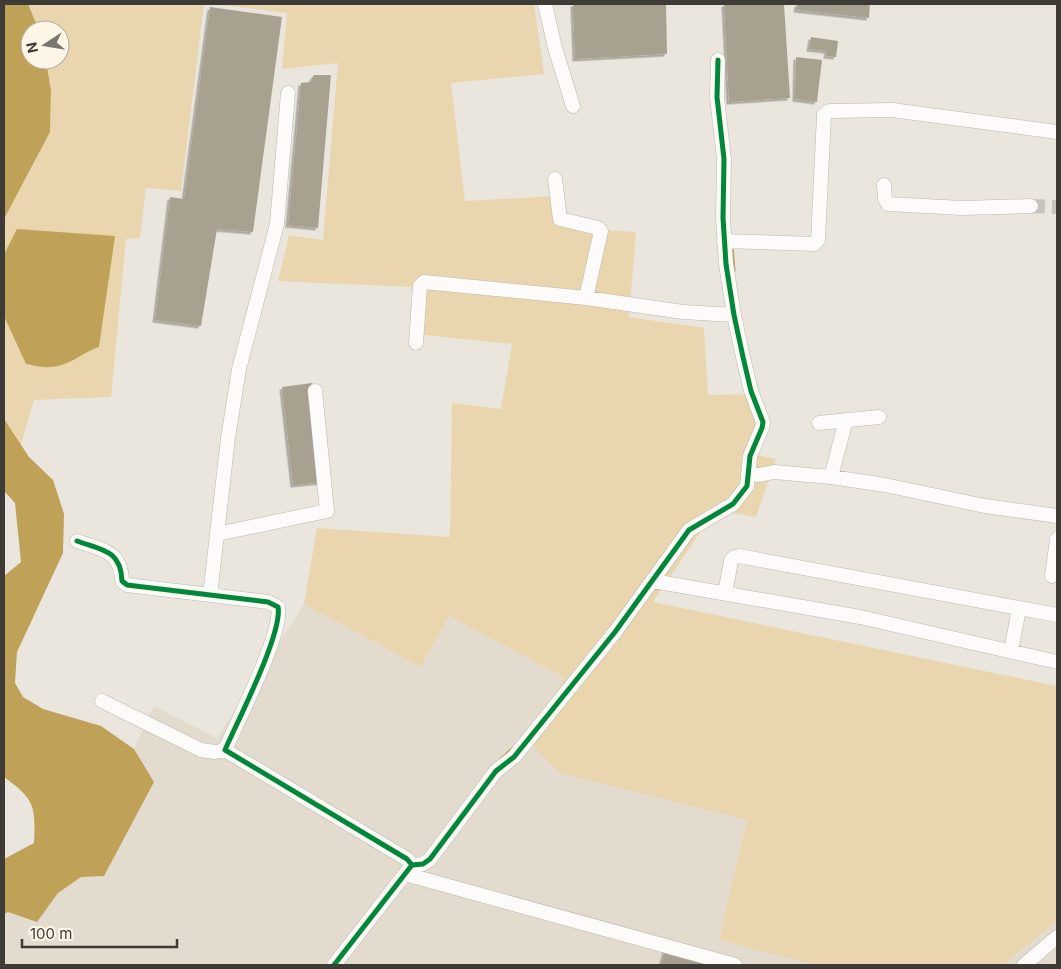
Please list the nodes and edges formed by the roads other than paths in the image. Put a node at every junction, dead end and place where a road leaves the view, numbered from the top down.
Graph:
1 (545, 4) edge
2 (718, 60) dead end
3 (288, 93) dead end
4 (573, 106) dead end
5 (1057, 132) edge
6 (555, 179) dead end
7 (884, 185) dead end
8 (1031, 206) tunnel mouth
9 (728, 241) junction
10 (586, 298) junction
11 (734, 315) junction
12 (416, 343) dead end
13 (315, 391) dead end
14 (879, 417) dead end
15 (846, 420) junction
16 (819, 423) dead end
17 (753, 475) junction
18 (832, 477) junction
19 (1057, 516) edge
20 (217, 534) junction
21 (1057, 540) edge
22 (77, 541) dead end
23 (1052, 576) dead end
24 (658, 581) junction
25 (725, 592) junction
26 (210, 595) junction
27 (1019, 608) junction
28 (1057, 615) edge
29 (1011, 651) junction
30 (1057, 662) edge
31 (102, 702) dead end
32 (225, 750) junction
33 (408, 869) junction
34 (1057, 937) edge
35 (334, 965) edge
36 (735, 965) edge
37 (1024, 965) edge

1 - 4 street
2 - 9 street
3 - 20 street
5 - 9 street
6 - 10 street
7 - 8 street
9 - 11 street
10 - 11 street
10 - 12 street
11 - 17 street
13 - 20 street
14 - 15 street
15 - 16 street
15 - 18 street
17 - 18 street
17 - 24 street
18 - 19 street
20 - 26 street
21 - 23 street
22 - 26 street
24 - 25 street
24 - 33 street
25 - 27 street
25 - 29 street
26 - 32 street
27 - 28 street
27 - 29 street
29 - 30 street
31 - 32 street
32 - 33 street
33 - 35 street
33 - 36 street
34 - 37 street

